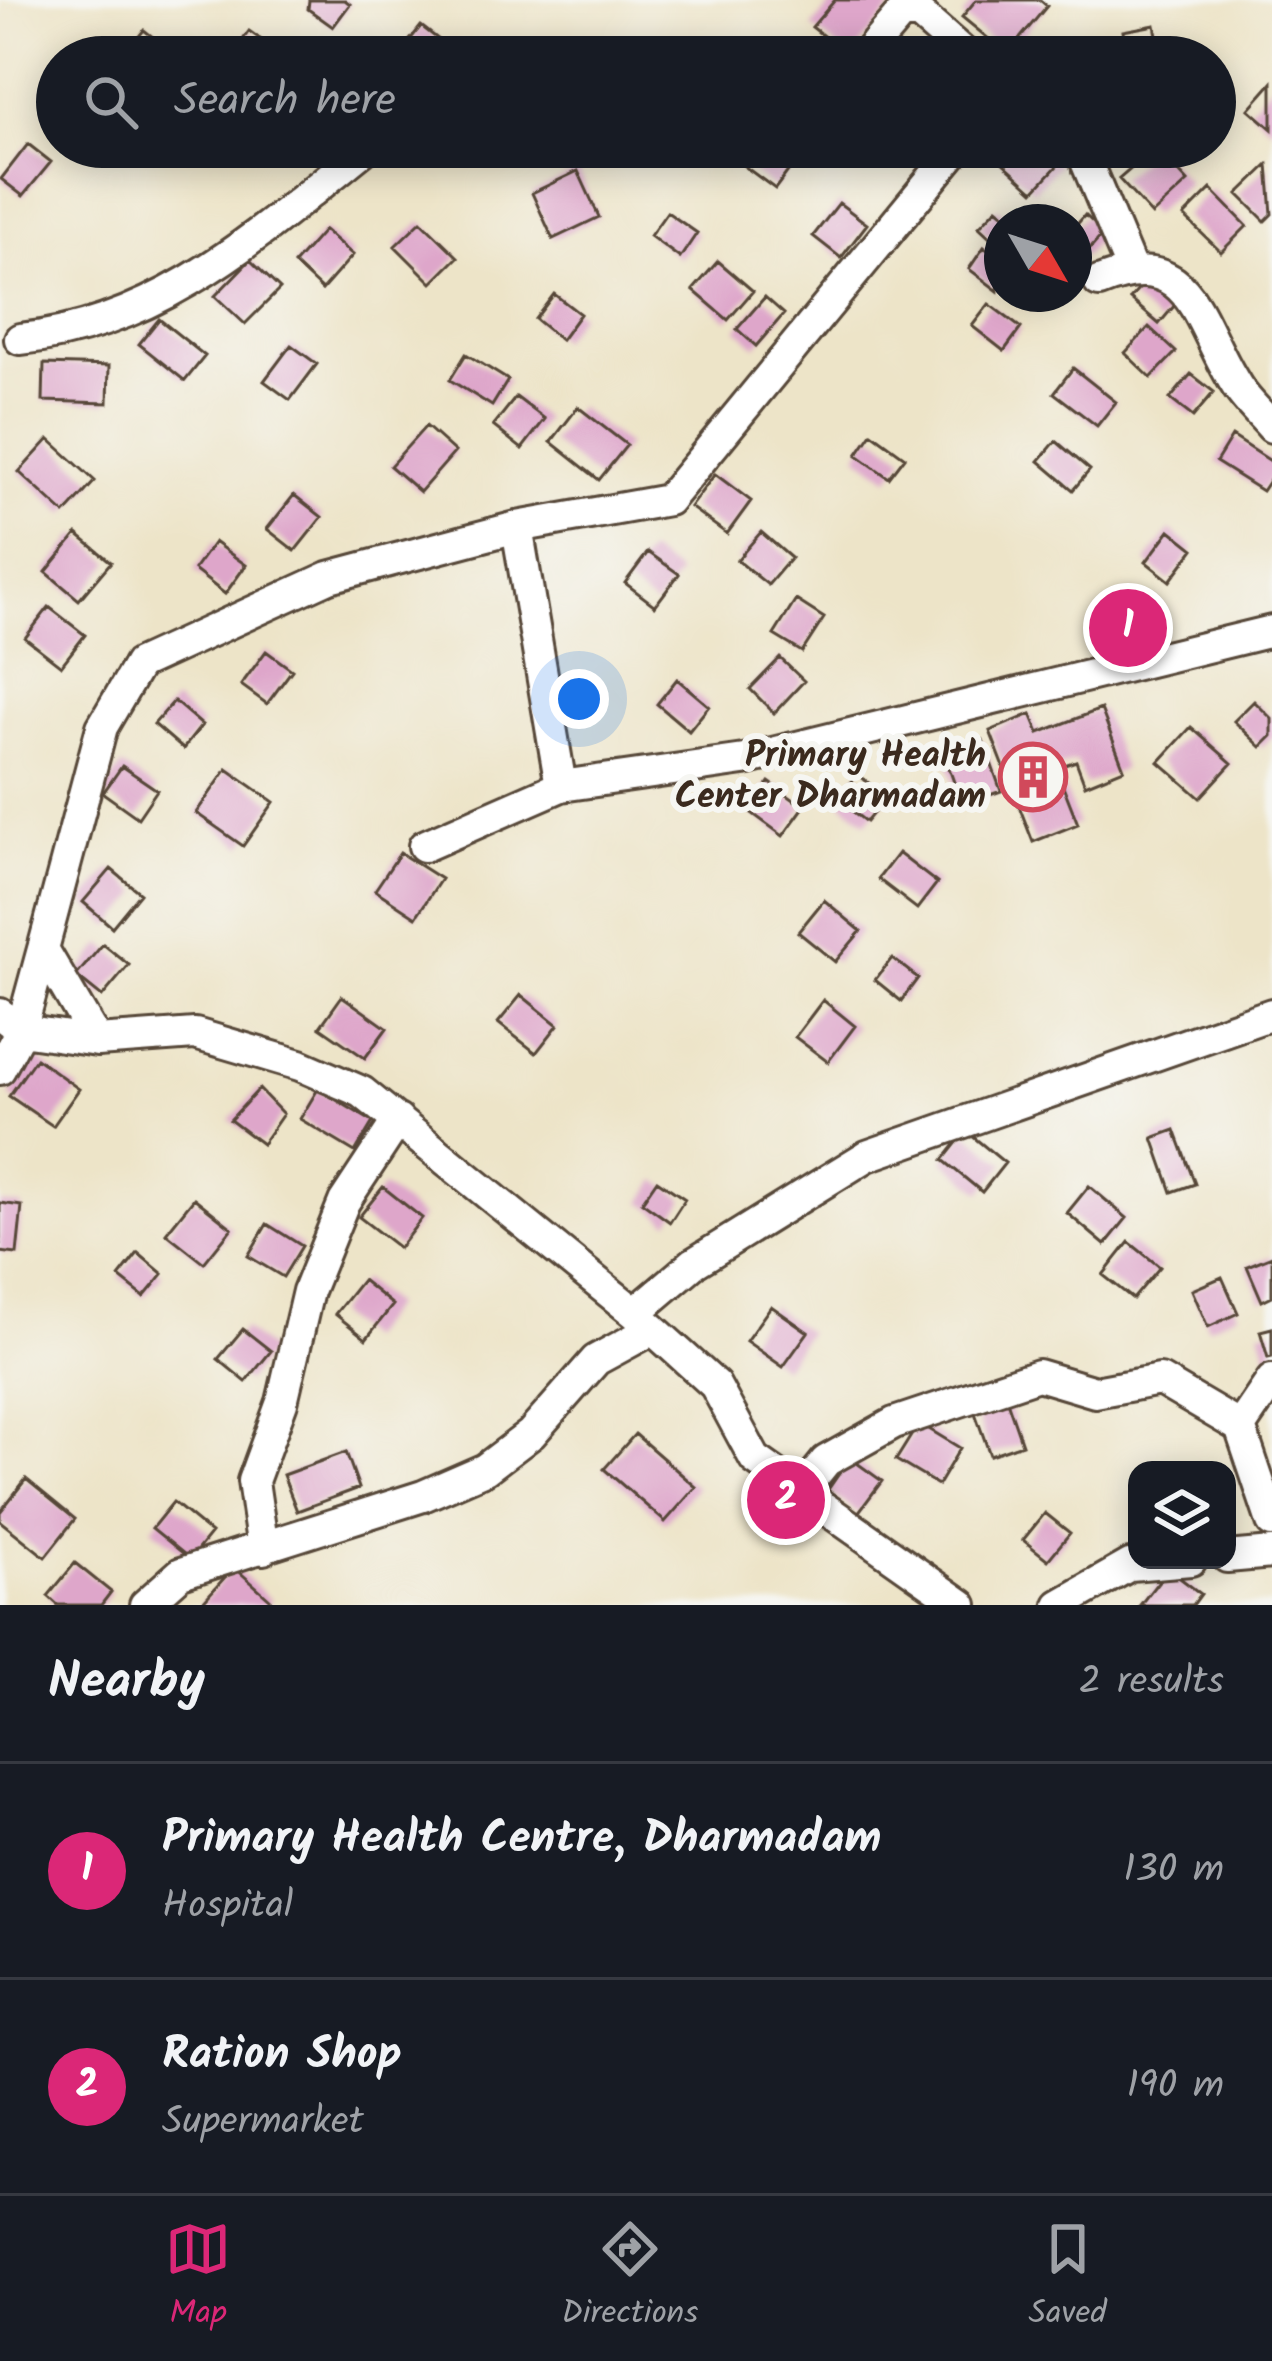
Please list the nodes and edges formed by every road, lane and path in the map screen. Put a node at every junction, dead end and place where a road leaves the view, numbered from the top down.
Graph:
1 (882, 36) edge
2 (944, 36) edge
3 (340, 168) edge
4 (941, 168) edge
5 (1089, 168) edge
6 (1131, 269) junction
7 (1099, 282) dead end
8 (20, 338) dead end
9 (1272, 427) edge
10 (517, 527) junction
11 (1272, 632) edge
12 (561, 786) junction
13 (424, 846) dead end
14 (43, 949) junction
15 (1272, 1014) edge
16 (10, 1022) edge
17 (97, 1041) junction
18 (0, 1069) edge
19 (398, 1120) junction
20 (644, 1321) junction
21 (1272, 1380) edge
22 (1240, 1426) junction
23 (802, 1492) junction
24 (1272, 1522) edge
25 (263, 1549) junction
26 (1272, 1553) edge
27 (1236, 1556) edge
28 (1128, 1566) edge
29 (145, 1605) edge
30 (962, 1605) edge
31 (1060, 1605) edge

1 - 2 street
3 - 8 street
4 - 10 street
5 - 6 street
6 - 7 street
6 - 9 street
10 - 12 street
10 - 14 street
11 - 12 street
12 - 13 street
14 - 16 street
14 - 17 street
15 - 20 street
16 - 17 street
16 - 18 street
17 - 19 street
19 - 20 street
19 - 25 street
20 - 23 street
20 - 25 street
21 - 22 street
22 - 23 street
22 - 24 street
23 - 30 street
25 - 29 street
26 - 27 street
28 - 31 street

